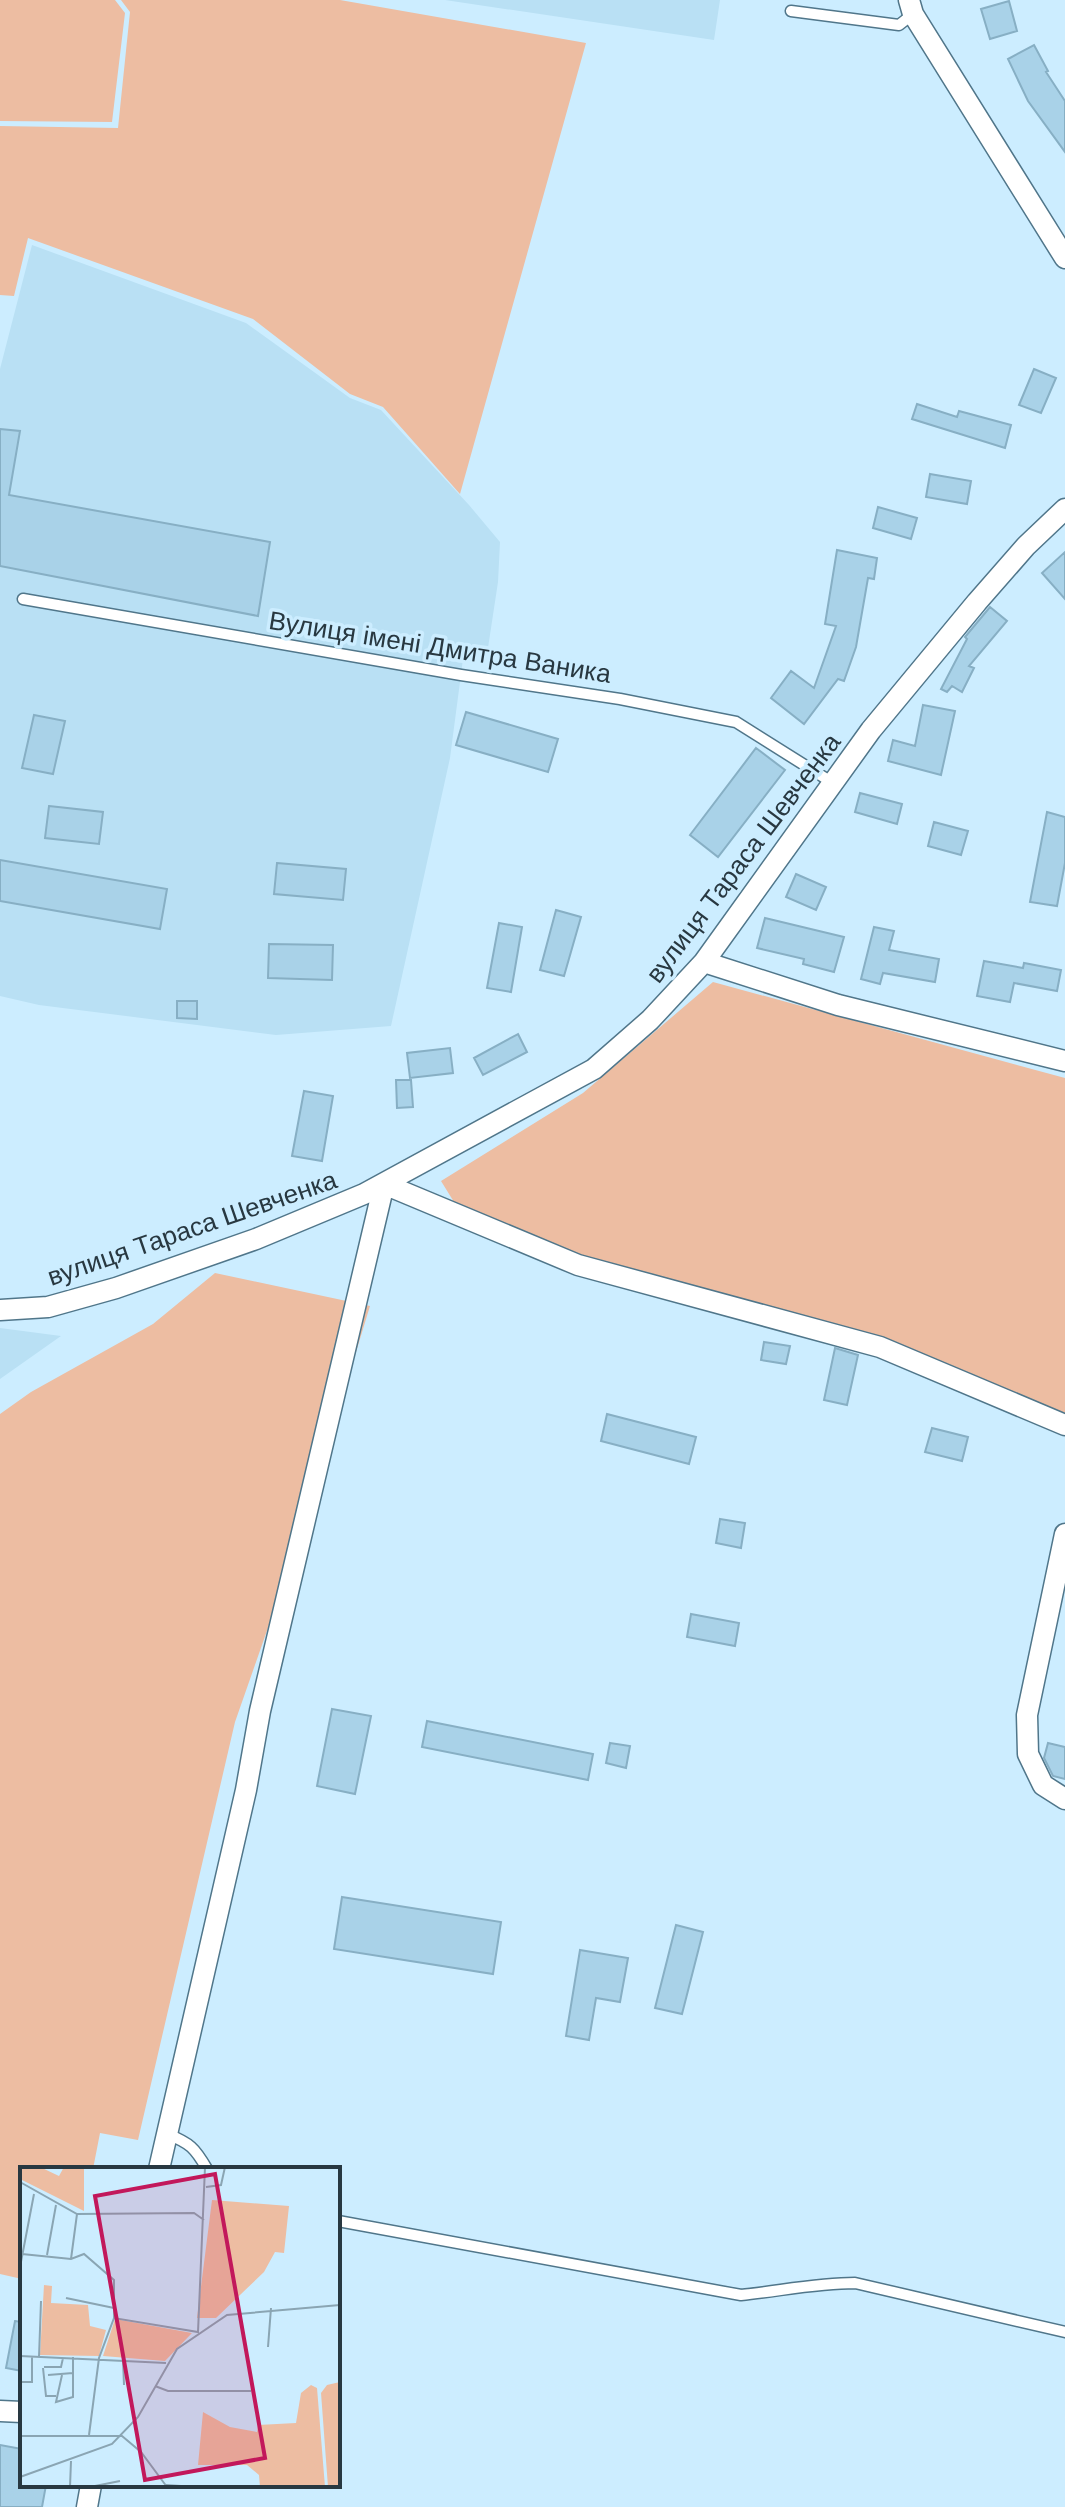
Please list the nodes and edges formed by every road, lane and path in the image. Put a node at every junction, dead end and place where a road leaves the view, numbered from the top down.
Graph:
1 (911, 7) edge
2 (791, 11) dead end
3 (1065, 258) edge
4 (1065, 509) edge
5 (23, 599) dead end
6 (833, 783) junction
7 (704, 962) junction
8 (1065, 1061) edge
9 (0, 1310) edge
10 (1065, 1425) edge
11 (1065, 1534) edge
12 (1065, 1799) edge
13 (167, 2134) junction
14 (159, 2167) edge
15 (206, 2167) edge
16 (340, 2221) edge
17 (1065, 2332) edge
18 (0, 2411) edge
19 (20, 2412) edge
20 (91, 2487) edge
21 (87, 2507) edge

1 - 2 lane
1 - 3 street
4 - 6 street, вулиця Тараса Шевченка
5 - 6 lane, Вулиця імені Дмитра Ваника
6 - 7 street, вулиця Тараса Шевченка
7 - 8 street
7 - 9 street, вулиця Тараса Шевченка
10 - 13 street
11 - 12 street
13 - 14 street
13 - 15 lane
16 - 17 lane
18 - 19 street
20 - 21 street

